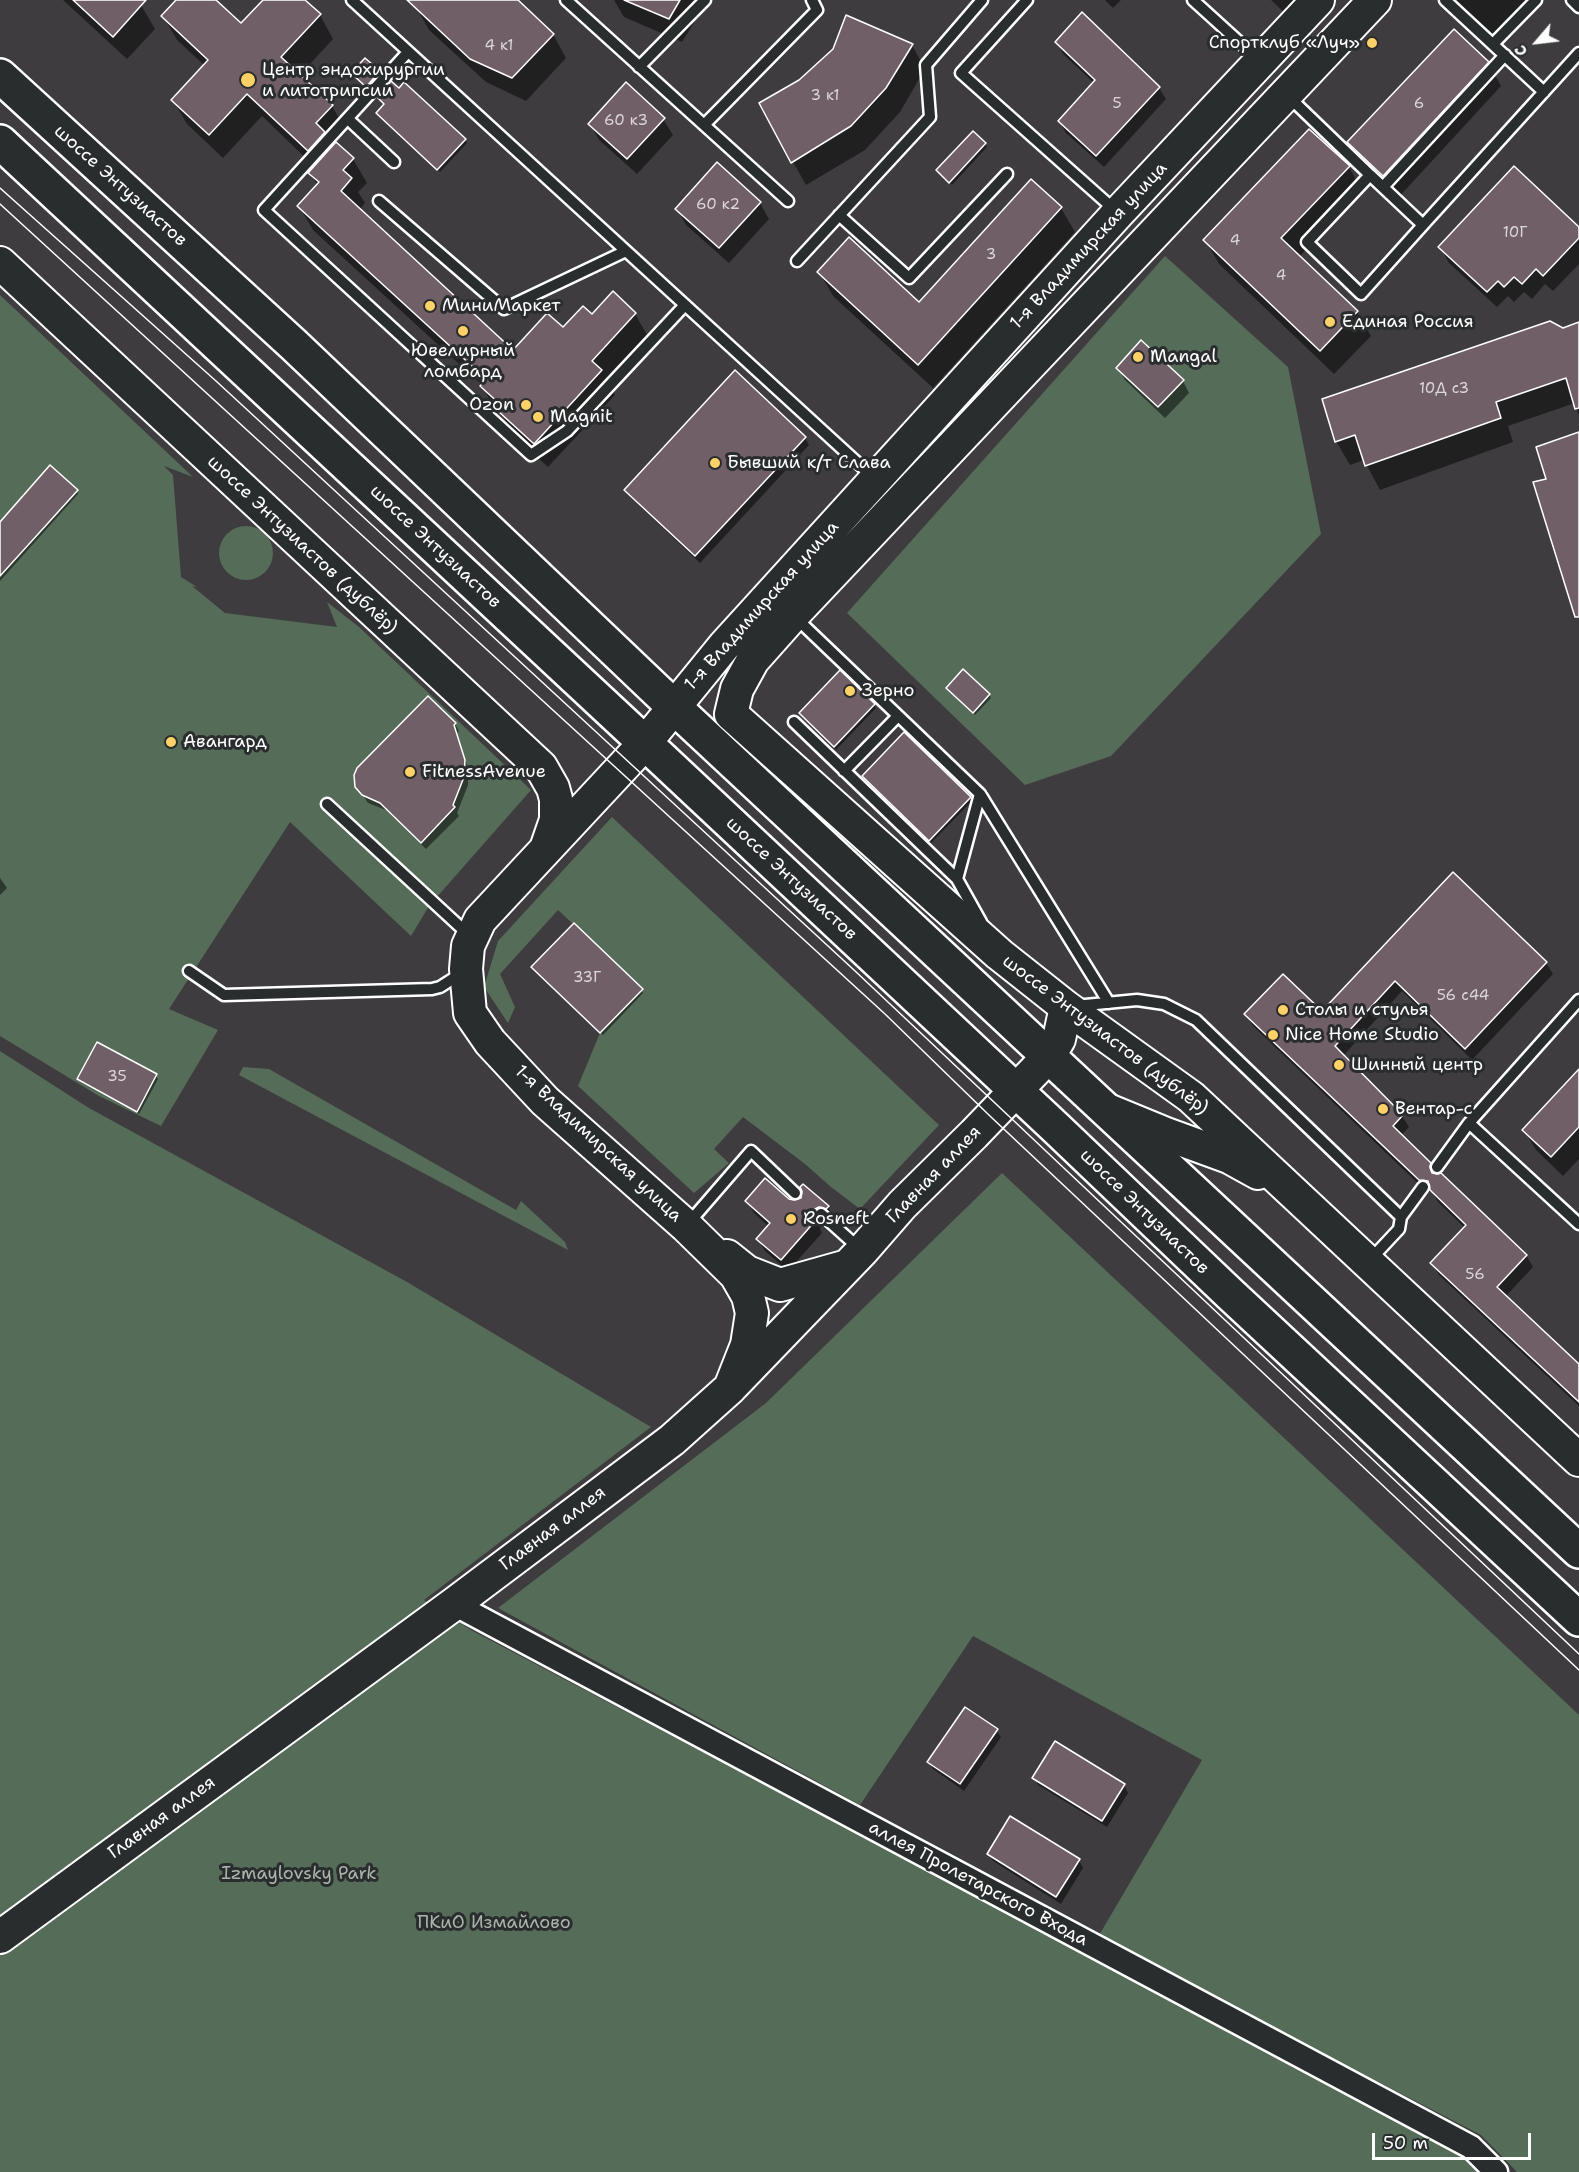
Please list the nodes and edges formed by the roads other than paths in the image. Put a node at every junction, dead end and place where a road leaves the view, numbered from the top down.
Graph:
1 (352, 0) edge
2 (566, 0) edge
3 (705, 0) edge
4 (812, 0) edge
5 (982, 0) edge
6 (1027, 0) edge
7 (1193, 0) edge
8 (1318, 0) edge
9 (1375, 0) edge
10 (1446, 0) edge
11 (1536, 0) edge
12 (1572, 0) edge
13 (1579, 7) edge
14 (1493, 44) junction
15 (408, 52) junction
16 (1579, 53) edge
17 (1505, 55) junction
18 (1260, 61) junction
19 (639, 67) junction
20 (0, 76) edge
21 (1544, 92) junction
22 (1286, 94) junction
23 (348, 119) junction
24 (704, 125) junction
25 (0, 142) edge
26 (394, 162) dead end
27 (1007, 174) dead end
28 (1370, 175) junction
29 (1383, 187) junction
30 (379, 201) dead end
31 (788, 201) dead end
32 (1118, 213) junction
33 (839, 215) junction
34 (1423, 225) junction
35 (626, 251) junction
36 (797, 261) dead end
37 (0, 263) edge
38 (685, 305) junction
39 (875, 479) junction
40 (793, 615) junction
41 (673, 706) junction
42 (898, 716) junction
43 (794, 722) dead end
44 (720, 727) junction
45 (645, 743) junction
46 (844, 771) junction
47 (980, 794) junction
48 (327, 804) dead end
49 (546, 849) junction
50 (957, 879) junction
51 (472, 938) junction
52 (999, 954) junction
53 (466, 969) junction
54 (189, 971) dead end
55 (1579, 1000) edge
56 (1114, 1003) junction
57 (1066, 1007) junction
58 (1049, 1056) junction
59 (1016, 1091) junction
60 (1108, 1111) junction
61 (1469, 1123) junction
62 (1437, 1167) dead end
63 (1423, 1187) dead end
64 (1293, 1192) junction
65 (795, 1193) dead end
66 (821, 1215) dead end
67 (1401, 1217) junction
68 (1579, 1224) edge
69 (686, 1226) junction
70 (855, 1259) junction
71 (1368, 1262) junction
72 (730, 1388) junction
73 (1579, 1460) edge
74 (1579, 1551) edge
75 (454, 1604) junction
76 (1579, 1619) edge
77 (0, 1937) edge
78 (1496, 2172) edge

1 - 15 lane
2 - 19 lane
3 - 19 lane
4 - 24 lane
5 - 33 lane
6 - 32 lane
7 - 18 lane
8 - 18 main road, 1-я Владимирская улица
9 - 22 main road, 1-я Владимирская улица
10 - 14 lane
11 - 14 lane
12 - 13 lane
14 - 17 lane
15 - 23 lane
15 - 35 lane
16 - 21 lane
17 - 21 lane
17 - 29 lane
18 - 32 main road, 1-я Владимирская улица
19 - 24 lane
20 - 41 main road, шоссе Энтузиастов
21 - 34 lane
22 - 28 lane
22 - 40 main road, 1-я Владимирская улица
23 - 26 lane
23 - 38 lane
24 - 31 lane
25 - 45 main road, шоссе Энтузиастов
27 - 33 lane
28 - 29 lane
28 - 34 lane
29 - 34 lane
30 - 35 lane
32 - 39 main road, 1-я Владимирская улица
33 - 36 lane
35 - 38 lane
37 - 49 main road, шоссе Энтузиастов (дублёр)
38 - 39 lane
39 - 41 main road, 1-я Владимирская улица
40 - 42 lane
40 - 44 main road, 1-я Владимирская улица
41 - 44 main road, шоссе Энтузиастов
41 - 45 main road, 1-я Владимирская улица
42 - 46 lane
42 - 47 lane
43 - 46 lane
44 - 52 main road, шоссе Энтузиастов (дублёр)
44 - 58 main road, шоссе Энтузиастов
45 - 49 main road, 1-я Владимирская улица
45 - 59 main road, шоссе Энтузиастов
46 - 50 lane
47 - 50 lane
47 - 56 lane
48 - 51 lane
49 - 51 main road, 1-я Владимирская улица
50 - 52 lane
51 - 53 main road, 1-я Владимирская улица
52 - 57 main road, шоссе Энтузиастов (дублёр)
53 - 54 lane
53 - 69 main road, 1-я Владимирская улица
55 - 61 lane
56 - 57 lane
56 - 67 lane
57 - 58 main road, Главная аллея
57 - 64 main road, шоссе Энтузиастов (дублёр)
58 - 59 main road, Главная аллея
58 - 60 main road, шоссе Энтузиастов
59 - 70 main road, Главная аллея
59 - 76 main road, шоссе Энтузиастов
60 - 64 main road
60 - 74 main road, шоссе Энтузиастов
61 - 62 lane
61 - 68 lane
63 - 67 lane
64 - 71 main road, шоссе Энтузиастов (дублёр)
65 - 69 lane
66 - 70 lane
67 - 71 lane
69 - 70 main road, 1-я Владимирская улица
69 - 72 main road, 1-я Владимирская улица
70 - 72 main road, Главная аллея
71 - 73 main road, шоссе Энтузиастов (дублёр)
72 - 75 main road, Главная аллея
75 - 77 main road, Главная аллея
75 - 78 street, аллея Пролетарского Входа

